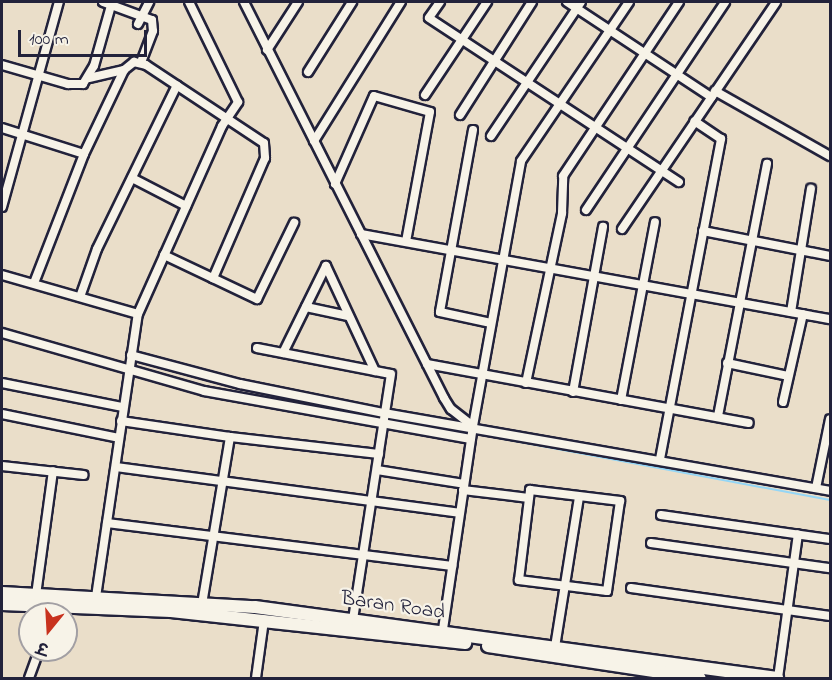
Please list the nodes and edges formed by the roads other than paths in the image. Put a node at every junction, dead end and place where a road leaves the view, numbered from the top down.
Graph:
1 (59, 2) edge
2 (109, 2) edge
3 (149, 2) edge
4 (189, 2) edge
5 (244, 2) edge
6 (297, 2) edge
7 (352, 2) edge
8 (401, 2) edge
9 (440, 2) edge
10 (487, 2) edge
11 (532, 2) edge
12 (567, 2) edge
13 (629, 2) edge
14 (679, 2) edge
15 (725, 2) edge
16 (776, 2) edge
17 (579, 5) edge
18 (143, 15) junction
19 (138, 24) dead end
20 (609, 30) junction
21 (462, 39) junction
22 (267, 50) junction
23 (644, 54) junction
24 (494, 60) junction
25 (141, 63) junction
26 (2, 65) edge
27 (124, 70) junction
28 (309, 72) dead end
29 (675, 75) junction
30 (39, 76) junction
31 (89, 78) junction
32 (527, 81) junction
33 (177, 85) junction
34 (424, 94) dead end
35 (713, 94) junction
36 (560, 103) junction
37 (460, 116) dead end
38 (228, 118) junction
39 (694, 121) junction
40 (595, 127) junction
41 (2, 128) edge
42 (473, 130) dead end
43 (23, 134) junction
44 (491, 136) dead end
45 (314, 141) junction
46 (628, 148) junction
47 (84, 154) junction
48 (831, 156) edge
49 (767, 164) dead end
50 (661, 171) junction
51 (132, 178) junction
52 (679, 183) dead end
53 (335, 184) junction
54 (811, 189) dead end
55 (186, 206) junction
56 (2, 207) edge
57 (586, 210) dead end
58 (655, 222) dead end
59 (294, 223) dead end
60 (603, 227) dead end
61 (622, 229) dead end
62 (703, 231) junction
63 (361, 234) junction
64 (751, 241) junction
65 (406, 242) junction
66 (453, 249) junction
67 (799, 250) junction
68 (164, 255) junction
69 (831, 256) edge
70 (503, 258) junction
71 (551, 268) junction
72 (2, 275) edge
73 (595, 276) junction
74 (213, 278) junction
75 (34, 283) junction
76 (642, 285) junction
77 (691, 293) junction
78 (80, 297) junction
79 (740, 302) junction
80 (306, 307) junction
81 (791, 312) junction
82 (138, 314) junction
83 (803, 314) junction
84 (348, 316) junction
85 (831, 319) edge
86 (491, 323) junction
87 (2, 333) edge
88 (257, 348) dead end
89 (283, 353) junction
90 (131, 355) junction
91 (728, 363) junction
92 (426, 364) junction
93 (128, 370) junction
94 (375, 370) junction
95 (480, 375) junction
96 (788, 376) junction
97 (2, 383) edge
98 (526, 383) junction
99 (573, 392) junction
100 (621, 400) junction
101 (783, 402) dead end
102 (122, 407) junction
103 (669, 408) junction
104 (384, 412) junction
105 (2, 414) edge
106 (718, 416) junction
107 (831, 418) edge
108 (121, 421) junction
109 (749, 423) dead end
110 (383, 424) junction
111 (473, 426) junction
112 (230, 436) junction
113 (119, 438) junction
114 (471, 439) junction
115 (379, 454) junction
116 (660, 459) junction
117 (2, 466) edge
118 (116, 467) junction
119 (377, 470) junction
120 (53, 471) junction
121 (84, 475) dead end
122 (221, 479) junction
123 (463, 487) junction
124 (816, 488) junction
125 (831, 491) edge
126 (579, 497) junction
127 (529, 498) junction
128 (373, 499) junction
129 (459, 513) junction
130 (661, 515) dead end
131 (107, 523) junction
132 (212, 534) junction
133 (798, 534) junction
134 (831, 539) edge
135 (651, 543) dead end
136 (364, 557) junction
137 (793, 562) junction
138 (452, 566) junction
139 (831, 568) edge
140 (564, 586) junction
141 (631, 588) dead end
142 (2, 593) edge
143 (36, 594) junction
144 (96, 597) junction
145 (2, 604) edge
146 (202, 604) junction
147 (18, 606) edge
148 (78, 610) edge
149 (786, 612) junction
150 (831, 616) edge
151 (264, 620) junction
152 (353, 620) junction
153 (442, 636) junction
154 (555, 647) junction
155 (35, 662) edge
156 (29, 678) edge
157 (256, 678) edge
158 (700, 678) edge
159 (778, 678) edge

1 - 30 street
2 - 18 street
2 - 31 street
3 - 18 street
4 - 38 street
5 - 22 street
6 - 22 street
7 - 28 street
8 - 45 street
9 - 21 street
10 - 21 street
11 - 24 street
12 - 17 street
13 - 20 street
14 - 23 street
15 - 29 street
16 - 35 street
17 - 20 street
17 - 32 street
18 - 19 street
18 - 25 street
20 - 23 street
20 - 36 street
21 - 24 street
21 - 34 street
22 - 45 street
23 - 29 street
23 - 40 street
24 - 32 street
24 - 37 street
25 - 27 street
25 - 33 street
26 - 30 street
27 - 31 street
27 - 47 street
29 - 35 street
29 - 46 street
30 - 31 street
30 - 43 street
32 - 36 street
32 - 44 street
33 - 38 street
33 - 51 street
35 - 39 street
35 - 48 street
36 - 40 street
36 - 70 street
38 - 55 street
38 - 74 street
39 - 50 street
39 - 62 street
40 - 46 street
40 - 71 street
41 - 43 street
42 - 66 street
43 - 47 street
43 - 56 street
45 - 53 street
46 - 50 street
46 - 57 street
47 - 75 street
49 - 64 street
50 - 52 street
50 - 61 street
51 - 55 street
51 - 78 street
53 - 63 street
53 - 65 street
54 - 67 street
55 - 68 street
58 - 76 street
59 - 74 street
60 - 73 street
62 - 64 street
62 - 77 street
63 - 65 street
63 - 92 street
64 - 67 street
64 - 79 street
65 - 66 street
66 - 70 street
66 - 86 street
67 - 69 street
67 - 81 street
68 - 74 street
68 - 82 street
70 - 71 street
70 - 86 street
71 - 73 street
71 - 98 street
72 - 75 street
73 - 76 street
73 - 99 street
75 - 78 street
76 - 77 street
76 - 100 street
77 - 79 street
77 - 103 street
78 - 82 street
79 - 81 street
79 - 91 street
80 - 84 street
80 - 84 street
80 - 89 street
81 - 83 street
82 - 90 street
83 - 85 street
83 - 96 street
84 - 94 street
86 - 95 street
87 - 93 street
88 - 89 street
89 - 94 street
90 - 93 street
90 - 104 street
91 - 96 street
91 - 106 street
92 - 95 street
92 - 111 street
93 - 102 street
93 - 110 street
94 - 104 street
95 - 98 street
95 - 111 street
96 - 101 street
97 - 102 street
98 - 99 street
99 - 100 street
100 - 103 street
102 - 108 street
103 - 106 street
103 - 116 street
104 - 110 street
104 - 111 street
105 - 113 street
106 - 109 street
107 - 124 street
108 - 112 street
108 - 113 street
110 - 114 street
110 - 115 street
111 - 114 street
111 - 116 street
112 - 115 street
112 - 122 street
113 - 118 street
114 - 123 street
115 - 119 street
116 - 124 street
117 - 120 street
118 - 122 street
118 - 131 street
119 - 123 street
119 - 128 street
120 - 121 street
120 - 143 street
122 - 128 street
122 - 132 street
123 - 127 street
123 - 129 street
124 - 125 street
126 - 127 street
126 - 140 street
126 - 140 street
127 - 140 street
128 - 129 street
128 - 136 street
129 - 138 street
130 - 133 street
131 - 132 street
131 - 144 street
132 - 136 street
132 - 146 street
133 - 134 street
133 - 137 street
135 - 137 street
136 - 138 street
136 - 152 street
137 - 139 street
137 - 149 street
138 - 153 street
140 - 154 street
141 - 149 street
142 - 143 main road, Baran Road
143 - 144 main road, Baran Road
144 - 146 main road, Baran Road
145 - 147 main road, Baran Road
146 - 152 main road, Baran Road
148 - 151 main road, Baran Road
149 - 150 street
149 - 159 street
151 - 153 main road, Baran Road
151 - 157 street
152 - 153 main road, Baran Road
153 - 154 main road, Baran Road
153 - 158 main road, Baran Road
154 - 159 main road, Baran Road
155 - 156 street

